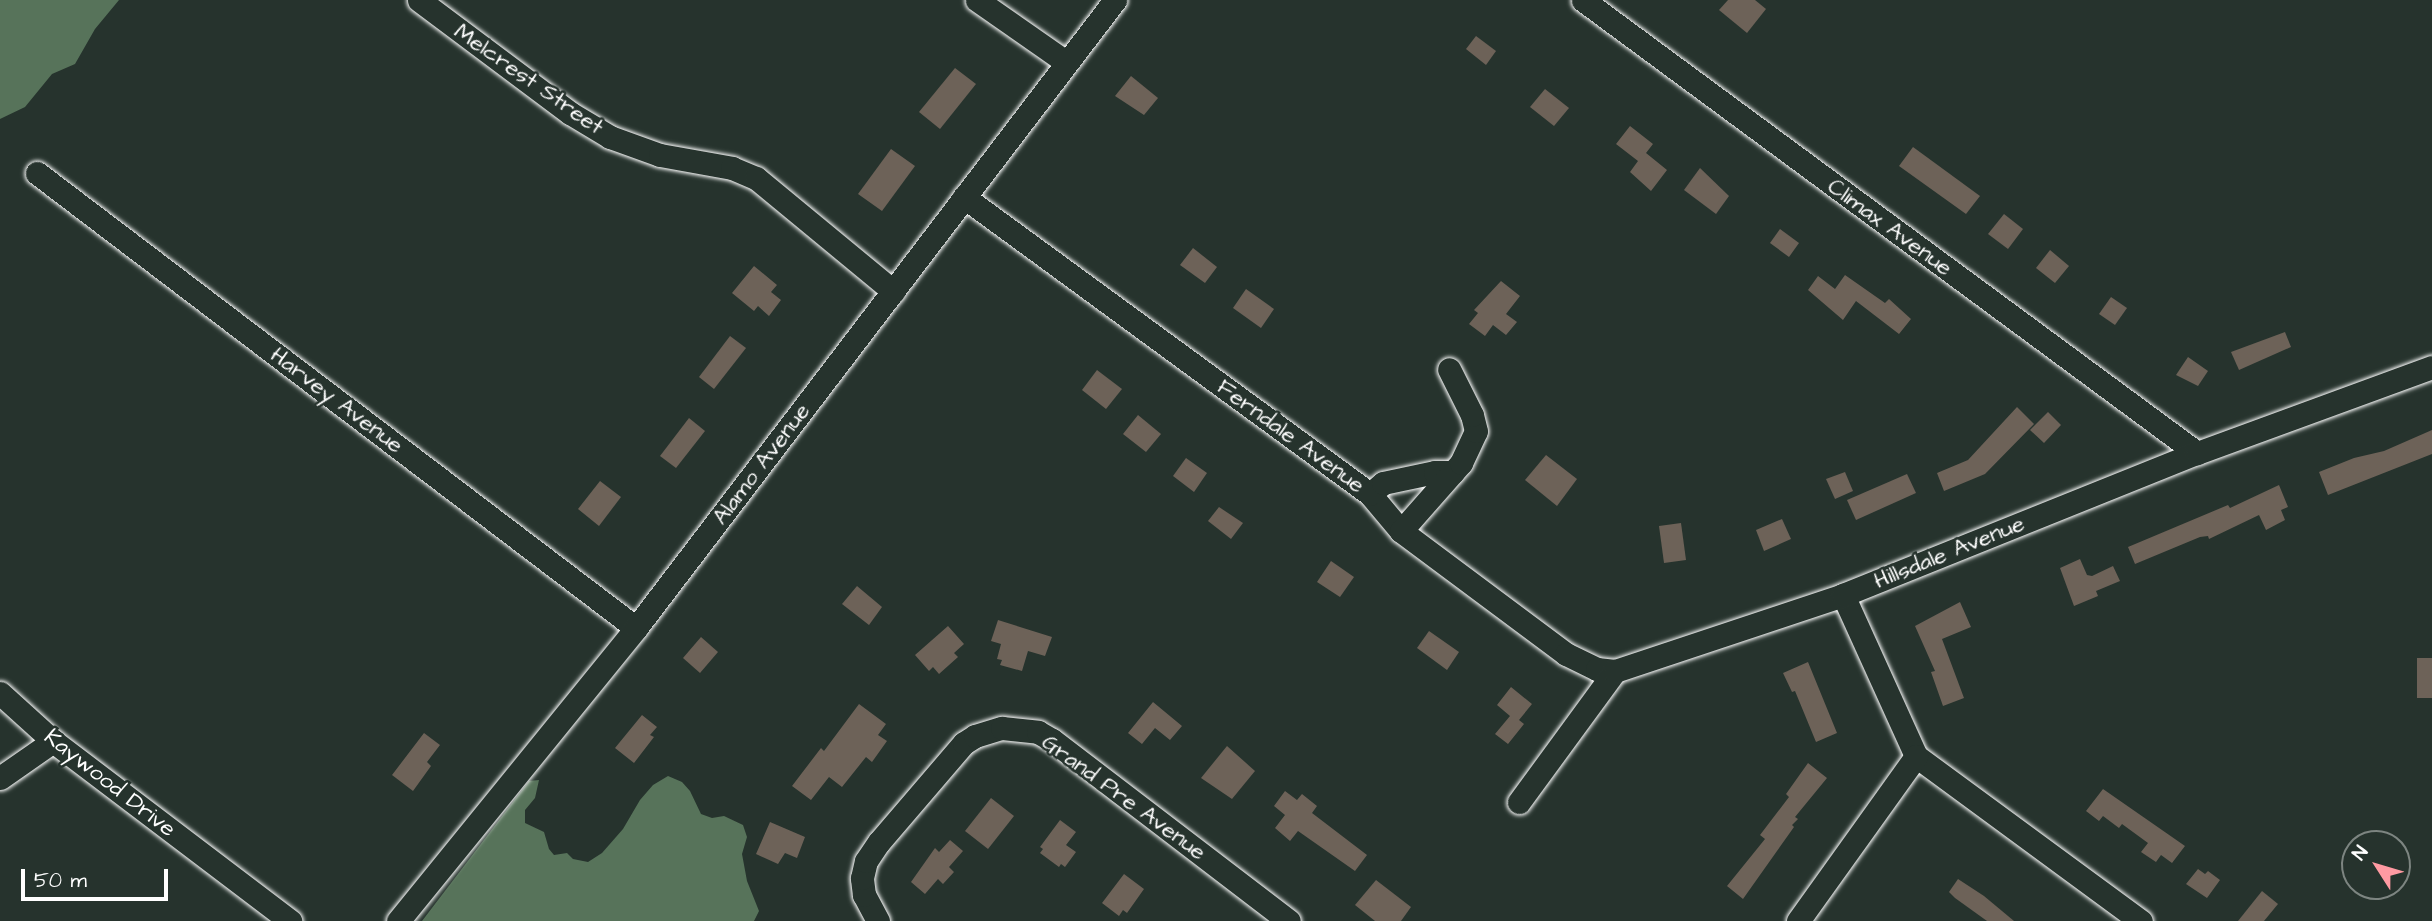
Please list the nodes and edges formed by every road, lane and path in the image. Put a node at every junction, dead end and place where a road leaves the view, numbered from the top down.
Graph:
1 (419, 0) edge
2 (977, 0) edge
3 (1115, 0) edge
4 (1583, 0) edge
5 (1066, 62) junction
6 (37, 173) dead end
7 (964, 197) junction
8 (893, 291) junction
9 (2432, 367) edge
10 (1449, 369) dead end
11 (2197, 453) junction
12 (1453, 472) junction
13 (1370, 494) junction
14 (1401, 531) junction
15 (1843, 595) junction
16 (636, 628) junction
17 (1615, 671) junction
18 (0, 693) edge
19 (53, 741) junction
20 (1916, 755) junction
21 (0, 778) edge
22 (1519, 802) dead end
23 (290, 921) edge
24 (398, 921) edge
25 (878, 921) edge
26 (1289, 921) edge
27 (1798, 921) edge
28 (2141, 921) edge

1 - 8 street, Melcrest Street
2 - 5 street
3 - 5 street, Alamo Avenue
4 - 11 street, Climax Avenue
5 - 7 street, Alamo Avenue
6 - 16 street, Harvey Avenue
7 - 8 street, Alamo Avenue
7 - 13 street, Ferndale Avenue
8 - 16 street, Alamo Avenue
9 - 11 street, Hillsdale Avenue
10 - 12 street
11 - 15 street, Hillsdale Avenue
12 - 13 street
12 - 14 street
13 - 14 street, Ferndale Avenue
14 - 17 street, Ferndale Avenue
15 - 17 street, Hillsdale Avenue
15 - 20 street
16 - 24 street, Alamo Avenue
17 - 22 street
18 - 19 street, Kaywood Drive
19 - 21 street
19 - 23 street, Kaywood Drive
20 - 27 street
20 - 28 street
25 - 26 street, Grand Pre Avenue

